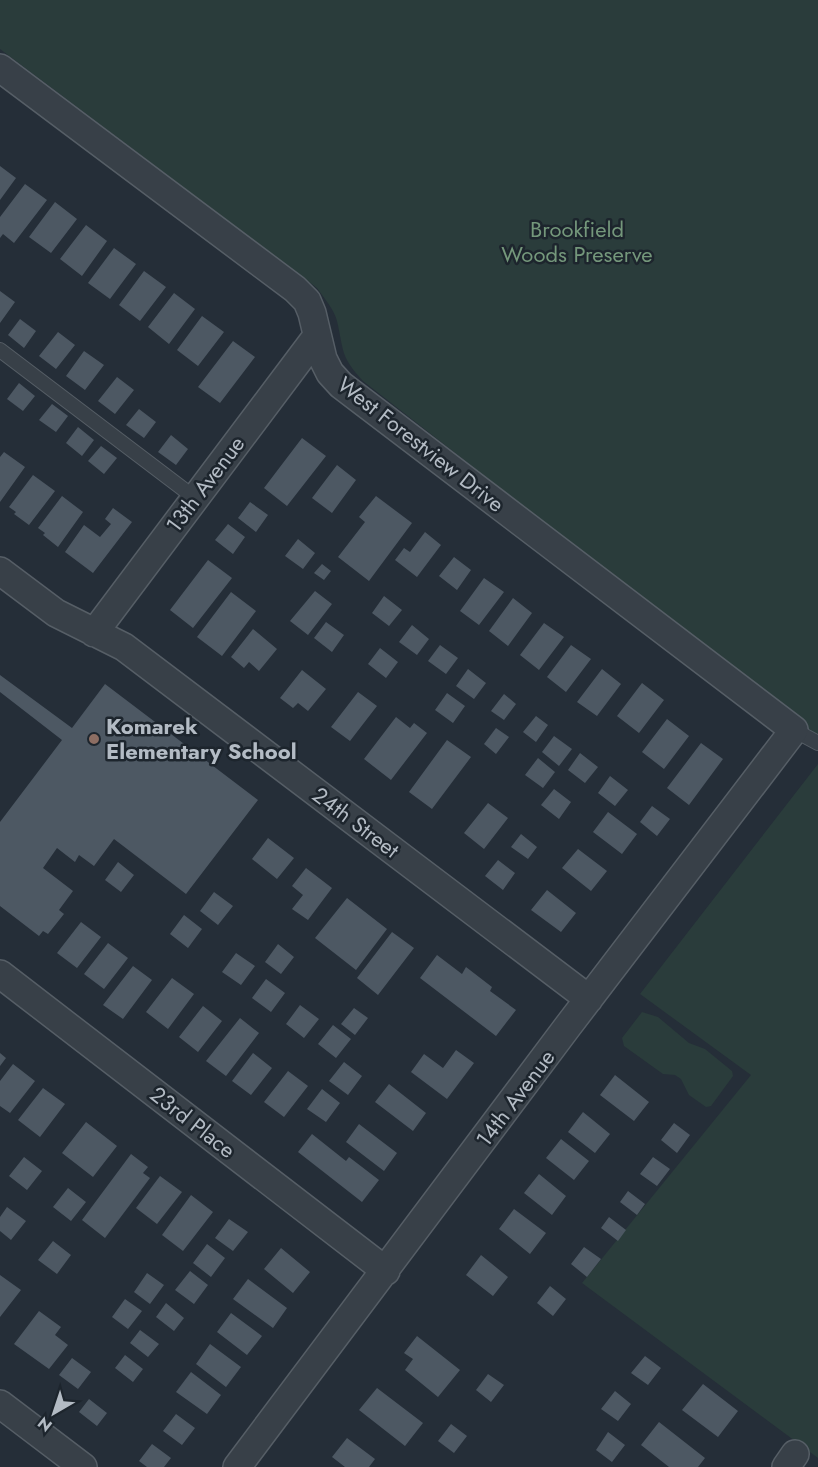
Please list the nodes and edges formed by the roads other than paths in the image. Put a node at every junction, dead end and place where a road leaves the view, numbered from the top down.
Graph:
1 (0, 68) edge
2 (317, 336) junction
3 (0, 350) edge
4 (195, 498) junction
5 (0, 571) edge
6 (93, 633) junction
7 (794, 730) junction
8 (818, 743) edge
9 (0, 974) edge
10 (589, 999) junction
11 (386, 1271) junction
12 (0, 1404) edge
13 (83, 1467) edge
14 (237, 1467) edge

1 - 2 street, West Forestview Drive
2 - 4 street, 13th Avenue
2 - 7 street, West Forestview Drive
3 - 4 lane
4 - 6 street, 13th Avenue
5 - 6 street, 24th Street
6 - 10 street, 24th Street
7 - 8 lane
7 - 10 street, 14th Avenue
9 - 11 street, 23rd Place
10 - 11 street, 14th Avenue
11 - 14 street, 14th Avenue
12 - 13 street

